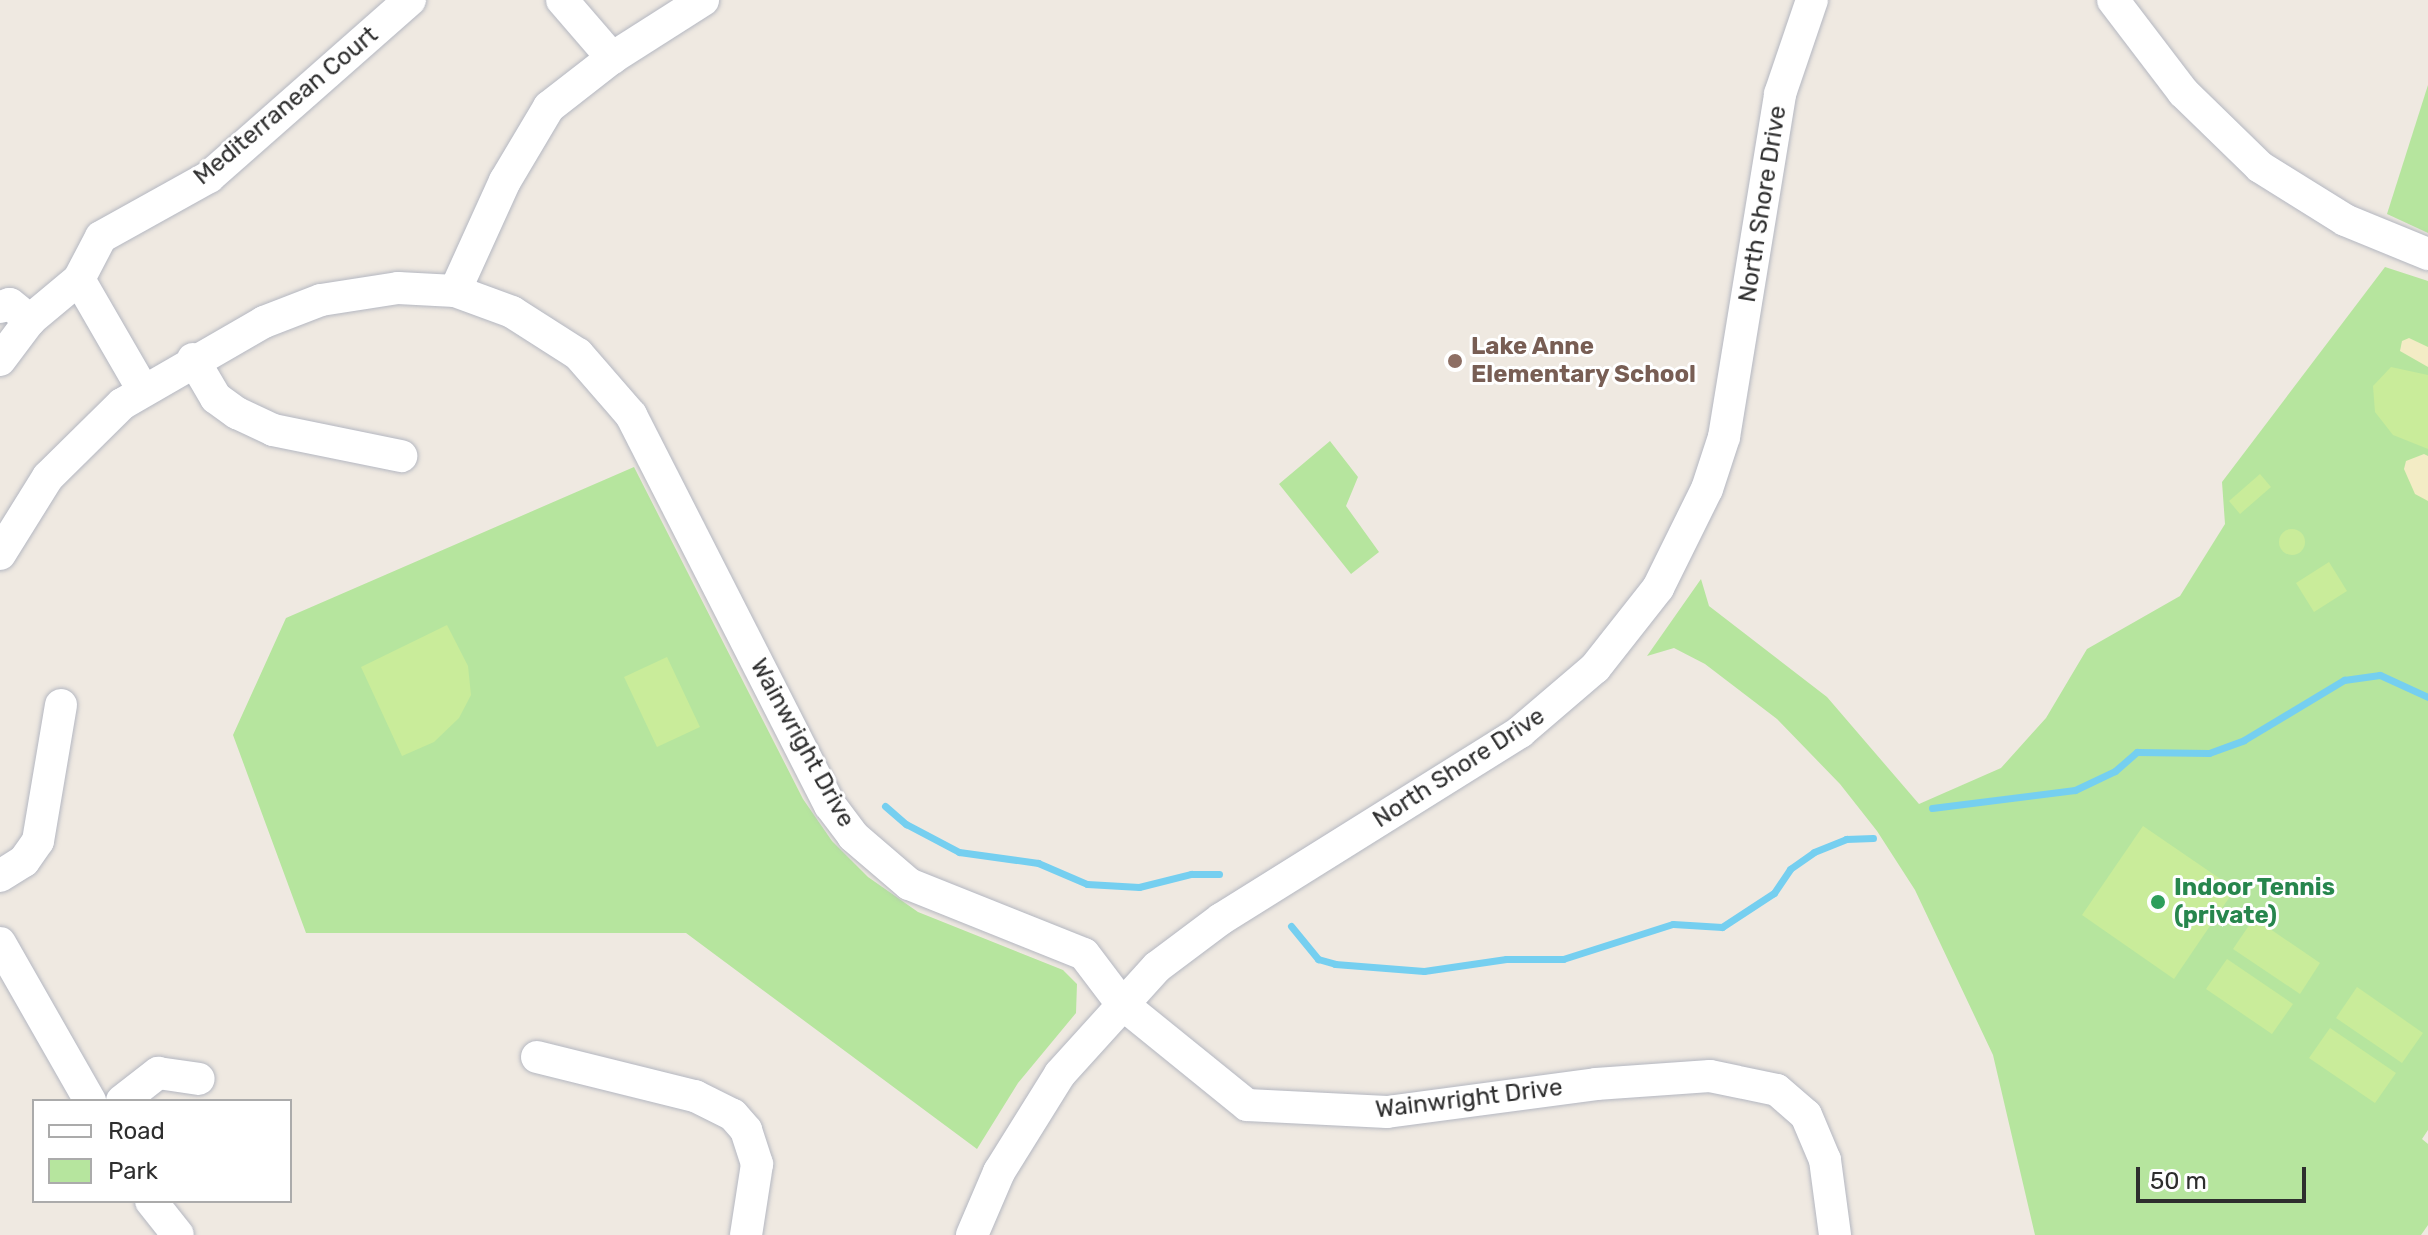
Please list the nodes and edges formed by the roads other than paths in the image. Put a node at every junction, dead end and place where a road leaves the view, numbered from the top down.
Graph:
1 (410, 0) edge
2 (562, 0) edge
3 (703, 0) edge
4 (1812, 0) edge
5 (2113, 0) edge
6 (612, 58) junction
7 (2428, 254) edge
8 (79, 279) junction
9 (455, 291) junction
10 (0, 307) edge
11 (30, 320) junction
12 (193, 359) junction
13 (0, 360) edge
14 (143, 390) junction
15 (401, 456) dead end
16 (0, 554) edge
17 (61, 705) dead end
18 (0, 876) edge
19 (0, 943) edge
20 (1121, 1003) junction
21 (537, 1057) dead end
22 (199, 1079) dead end
23 (89, 1099) edge
24 (125, 1099) edge
25 (153, 1203) edge
26 (178, 1235) edge
27 (746, 1235) edge
28 (972, 1235) edge
29 (1835, 1235) edge

1 - 8 street, Mediterranean Court
2 - 6 street
3 - 6 street
4 - 20 street, North Shore Drive
5 - 7 street
6 - 9 street
8 - 11 street
8 - 14 street
9 - 12 street, Wainwright Drive
9 - 20 street, Wainwright Drive
10 - 11 street
11 - 13 street
12 - 14 street, Wainwright Drive
12 - 15 street
14 - 16 street, Wainwright Drive
17 - 18 street
19 - 23 street
20 - 28 street, North Shore Drive
20 - 29 street, Wainwright Drive
21 - 27 street
22 - 24 street
25 - 26 street

